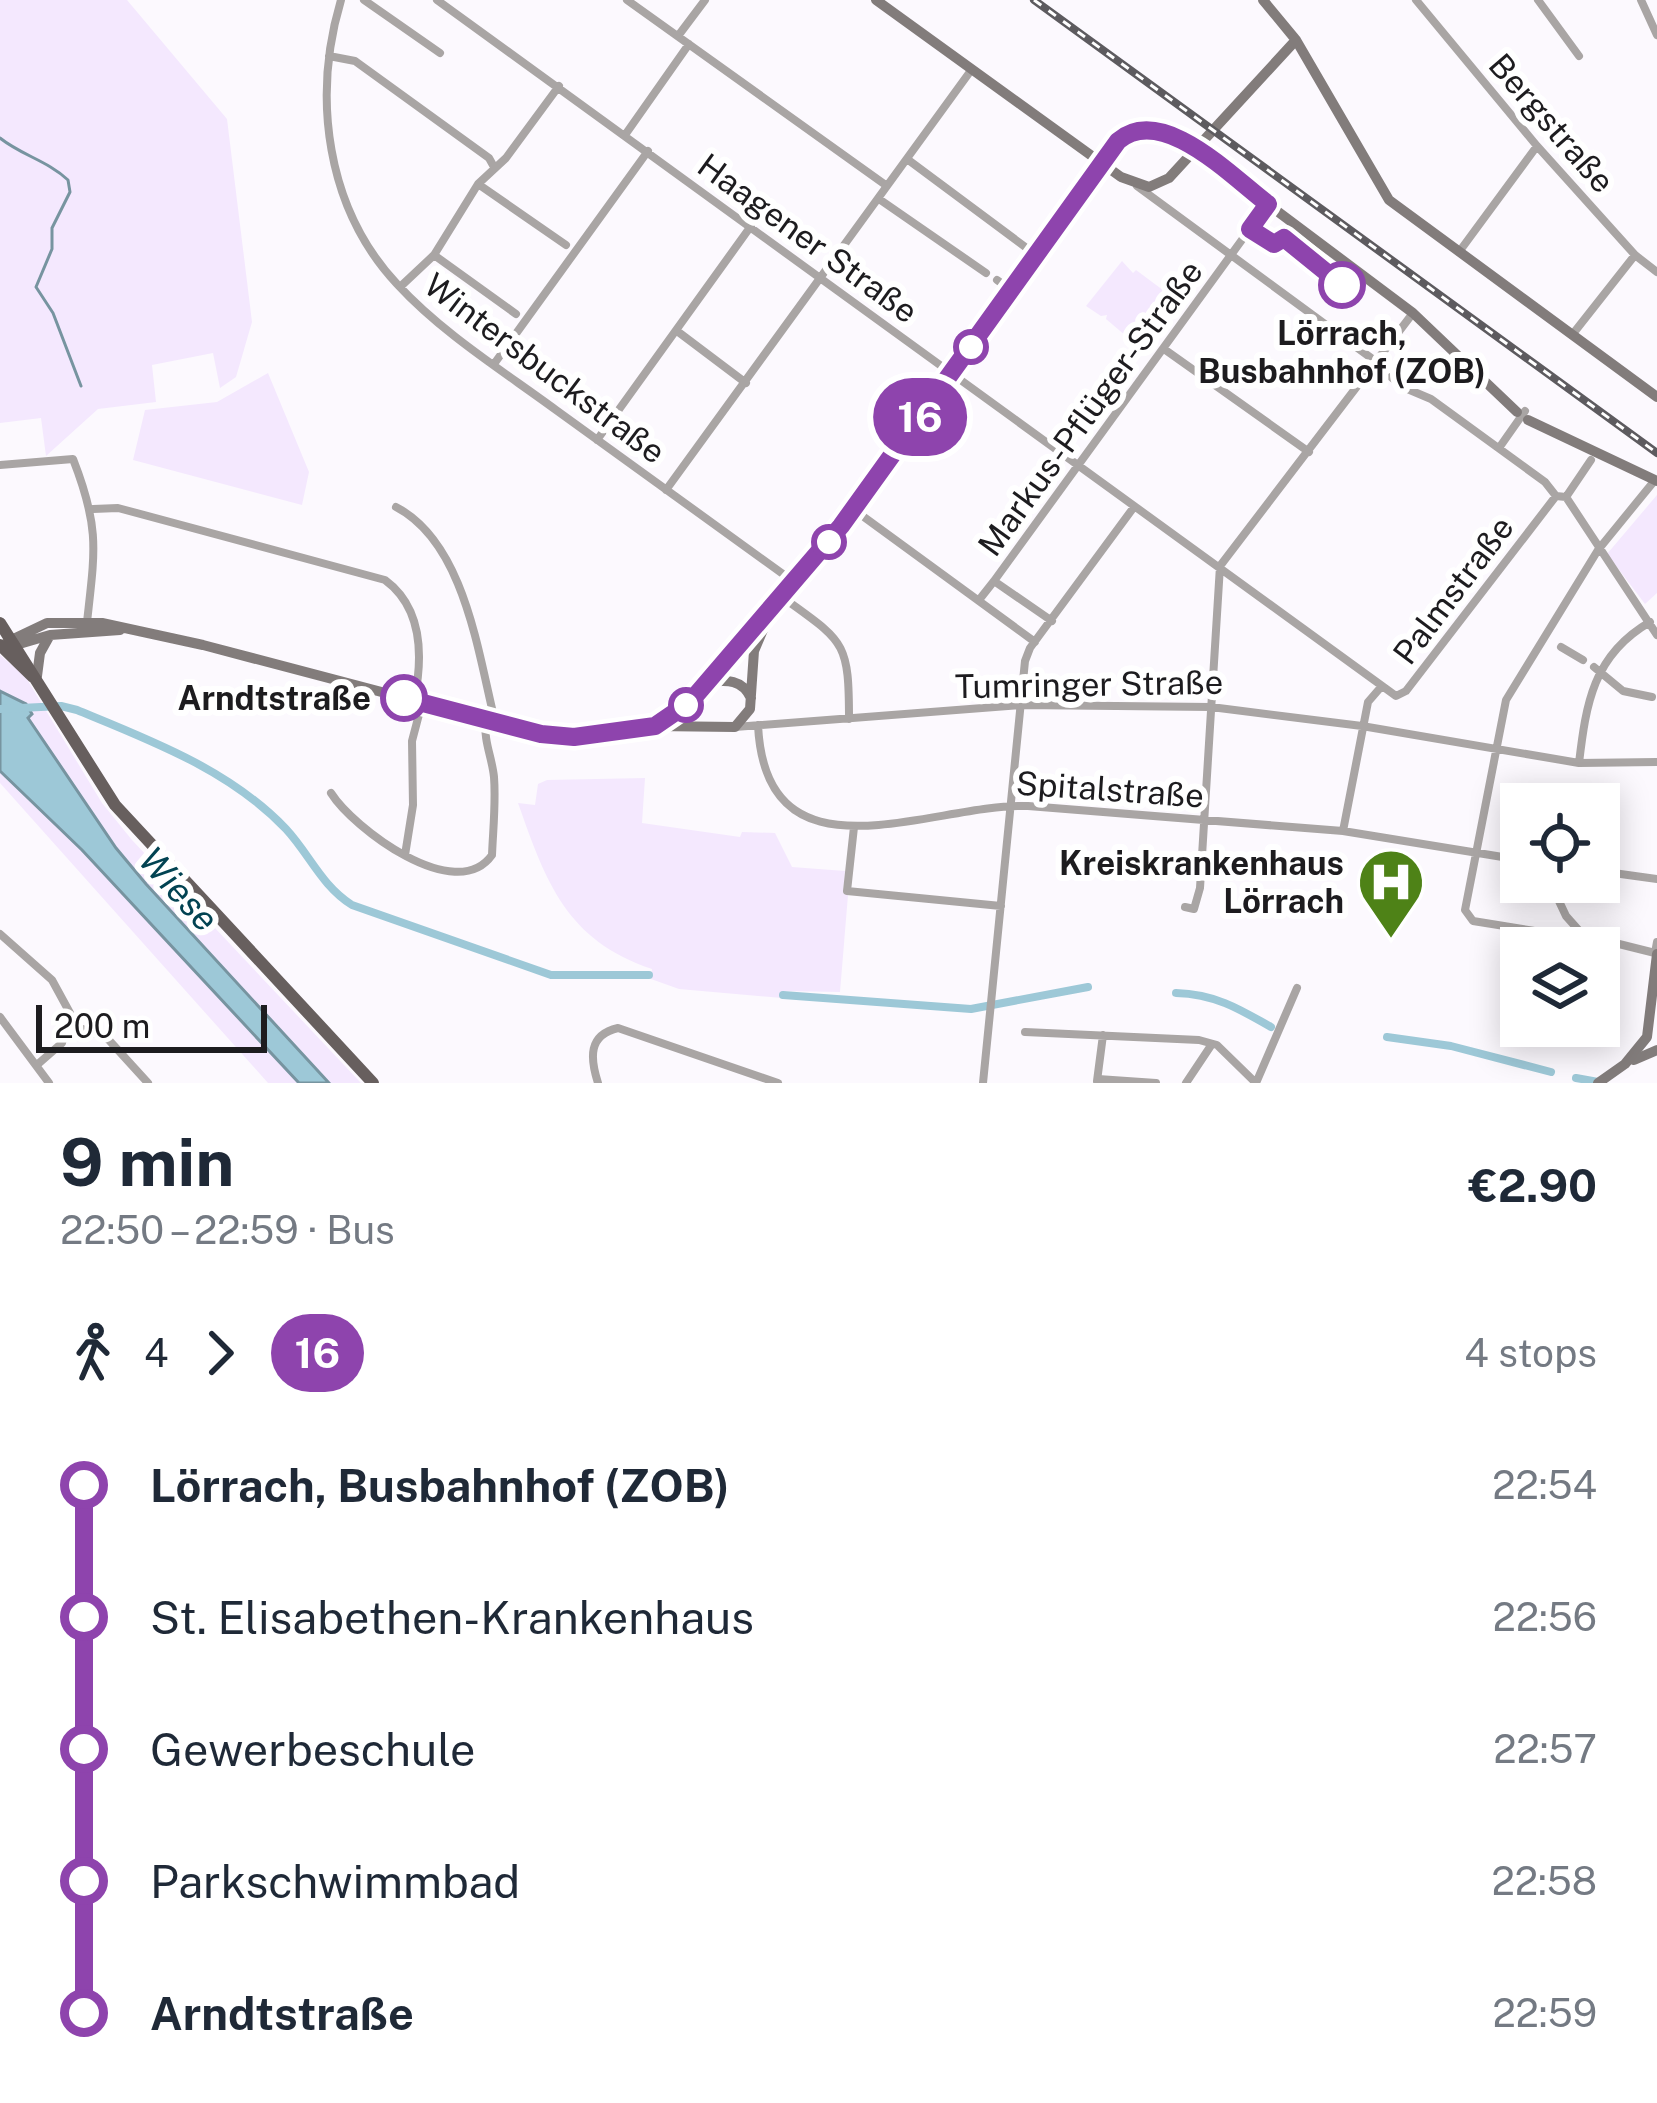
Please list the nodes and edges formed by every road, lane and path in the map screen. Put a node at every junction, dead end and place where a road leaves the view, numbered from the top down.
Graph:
1 (341, 0) edge
2 (364, 0) edge
3 (437, 0) edge
4 (627, 0) edge
5 (705, 0) edge
6 (876, 0) edge
7 (1263, 0) edge
8 (1416, 0) edge
9 (1538, 0) edge
10 (1641, 0) edge
11 (1657, 35) edge
12 (678, 36) junction
13 (1297, 40) junction
14 (688, 44) junction
15 (440, 53) dead end
16 (329, 56) junction
17 (1579, 56) dead end
18 (972, 69) junction
19 (559, 86) junction
20 (626, 135) junction
21 (1538, 146) junction
22 (648, 152) junction
23 (907, 159) junction
24 (1102, 164) junction
25 (494, 167) junction
26 (478, 184) junction
27 (1136, 185) junction
28 (887, 186) junction
29 (879, 198) junction
30 (1268, 204) junction
31 (751, 226) junction
32 (566, 245) dead end
33 (1459, 252) junction
34 (434, 255) junction
35 (1037, 255) junction
36 (1635, 255) junction
37 (1230, 256) junction
38 (1657, 272) edge
39 (986, 273) dead end
40 (822, 278) junction
41 (997, 280) dead end
42 (400, 287) junction
43 (1012, 290) junction
44 (1412, 313) junction
45 (516, 314) dead end
46 (676, 331) junction
47 (1572, 334) junction
48 (1164, 349) junction
49 (494, 364) junction
50 (1377, 364) junction
51 (952, 372) junction
52 (746, 383) junction
53 (1657, 397) edge
54 (1523, 414) junction
55 (597, 440) junction
56 (1499, 448) junction
57 (1309, 452) junction
58 (1591, 460) dead end
59 (0, 465) edge
60 (1079, 467) junction
61 (1656, 480) edge
62 (666, 490) junction
63 (1561, 497) junction
64 (396, 507) dead end
65 (1134, 507) junction
66 (93, 509) junction
67 (853, 509) junction
68 (1598, 550) junction
69 (1220, 566) junction
70 (994, 581) junction
71 (794, 582) junction
72 (782, 597) junction
73 (979, 600) junction
74 (771, 611) junction
75 (1052, 621) junction
76 (0, 622) edge
77 (1650, 622) junction
78 (34, 627) junction
79 (86, 627) junction
80 (50, 635) junction
81 (1657, 635) edge
82 (1035, 642) junction
83 (1552, 642) junction
84 (6, 645) edge
85 (1583, 660) dead end
86 (1598, 669) junction
87 (38, 679) junction
88 (709, 682) junction
89 (1381, 687) junction
90 (1652, 698) dead end
91 (752, 701) junction
92 (418, 702) junction
93 (690, 702) junction
94 (1021, 705) junction
95 (1211, 707) junction
96 (849, 719) junction
97 (490, 721) junction
98 (772, 723) junction
99 (688, 725) junction
100 (758, 725) junction
101 (655, 726) junction
102 (1362, 726) junction
103 (735, 727) junction
104 (1494, 750) junction
105 (1657, 762) edge
106 (1579, 763) junction
107 (331, 793) dead end
108 (1010, 805) junction
109 (1204, 820) junction
110 (854, 827) junction
111 (1343, 831) junction
112 (1476, 850) junction
113 (1500, 855) edge
114 (404, 856) junction
115 (1620, 874) edge
116 (1657, 879) edge
117 (1001, 906) junction
118 (1185, 907) dead end
119 (1522, 927) edge
120 (0, 934) edge
121 (1620, 943) edge
122 (1656, 950) edge
123 (1297, 988) dead end
124 (0, 1017) edge
125 (69, 1024) junction
126 (1025, 1033) dead end
127 (1653, 1034) edge
128 (1103, 1035) junction
129 (1212, 1044) junction
130 (1657, 1049) edge
131 (38, 1064) junction
132 (1625, 1064) junction
133 (1097, 1081) edge
134 (1601, 1081) edge
135 (49, 1083) edge
136 (148, 1083) edge
137 (373, 1083) edge
138 (598, 1083) edge
139 (778, 1083) edge
140 (983, 1083) edge
141 (1156, 1083) edge
142 (1186, 1083) edge
143 (1256, 1083) edge

1 - 16 street, Wintersbuckstraße
2 - 15 street
3 - 19 street, Haagener Straße
4 - 12 street
5 - 12 street
6 - 18 main road
7 - 13 main road
8 - 21 street, Bergstraße
9 - 17 street
10 - 11 street
12 - 14 street
13 - 27 main road
13 - 33 main road
14 - 20 street
14 - 28 street
16 - 25 street
16 - 42 street, Wintersbuckstraße
18 - 23 street
18 - 24 main road
19 - 20 street, Haagener Straße
19 - 25 street
20 - 22 street, Haagener Straße
21 - 33 street
21 - 36 street, Bergstraße
22 - 31 street, Haagener Straße
22 - 49 street
23 - 28 street
23 - 35 street
24 - 27 main road
24 - 30 main road, bridge
24 - 35 main road
25 - 26 street
26 - 32 street
26 - 34 street
27 - 37 street
28 - 29 street
29 - 39 street
29 - 40 street
30 - 37 street, Markus-Pflüger-Straße
30 - 44 main road
31 - 40 street, Haagener Straße
31 - 46 street
33 - 47 main road
34 - 42 street
34 - 45 street
35 - 43 main road
36 - 38 street, Bergstraße
36 - 47 street
37 - 48 street, Markus-Pflüger-Straße
37 - 50 street
40 - 51 street, Haagener Straße
40 - 52 street
41 - 43 street
42 - 49 street, Wintersbuckstraße
43 - 51 main road
44 - 50 street
44 - 54 main road
46 - 52 street
46 - 55 street
47 - 53 main road
48 - 57 street
48 - 60 street, Markus-Pflüger-Straße
49 - 55 street, Wintersbuckstraße
50 - 56 street
50 - 57 street
51 - 60 street, Haagener Straße
51 - 67 main road
52 - 62 street
54 - 56 street
54 - 61 main road
55 - 62 street, Wintersbuckstraße
56 - 63 street
57 - 69 street
58 - 63 street, Palmstraße
59 - 66 street
60 - 65 street, Haagener Straße
60 - 70 street, Markus-Pflüger-Straße
61 - 68 street
62 - 71 street, Wintersbuckstraße
63 - 68 street
63 - 89 street, Palmstraße
64 - 97 street
65 - 69 street, Haagener Straße
65 - 75 street
66 - 79 street
66 - 92 street
67 - 71 main road
67 - 73 street
68 - 77 street
68 - 83 street
69 - 89 street, Haagener Straße
69 - 95 street
70 - 73 street, Markus-Pflüger-Straße
70 - 75 street
71 - 72 main road
72 - 74 main road
72 - 96 street
73 - 82 street
74 - 88 main road
74 - 91 main road
75 - 82 street
76 - 78 main road
76 - 84 main road
77 - 81 street
77 - 86 street
78 - 79 main road, Tumringer Straße
78 - 84 main road, Tumringer Straße
79 - 80 main road, Tumringer Straße
79 - 92 main road, Tumringer Straße
80 - 84 main road, Tumringer Straße
80 - 87 main road
82 - 94 street
83 - 85 street
83 - 104 street
84 - 87 main road
86 - 90 street
86 - 106 street
87 - 137 main road
88 - 91 main road
88 - 93 main road
89 - 102 street
91 - 98 street
91 - 103 main road
92 - 97 main road, Tumringer Straße
92 - 114 street
93 - 99 main road
93 - 101 main road, Tumringer Straße
94 - 95 street, Tumringer Straße
94 - 96 street, Tumringer Straße
94 - 108 street
95 - 102 street, Tumringer Straße
95 - 109 street
96 - 98 street, Tumringer Straße
97 - 101 main road, Tumringer Straße
97 - 114 street
98 - 100 street, Tumringer Straße
99 - 101 main road, Tumringer Straße
99 - 103 main road, Tumringer Straße
100 - 103 street, Tumringer Straße
100 - 110 street, Spitalstraße
102 - 104 street, Tumringer Straße
102 - 111 street
104 - 106 street, Tumringer Straße
104 - 112 street
105 - 106 street, Tumringer Straße
107 - 114 street
108 - 109 street, Spitalstraße
108 - 110 street, Spitalstraße
108 - 117 street
109 - 111 street, Spitalstraße
109 - 118 street
110 - 117 street
111 - 112 street, Spitalstraße
112 - 113 street, Spitalstraße
112 - 119 street
115 - 116 street
117 - 140 street
120 - 125 street
121 - 122 street
122 - 127 main road
123 - 143 street
124 - 131 street
125 - 131 street
125 - 136 street
126 - 128 street
127 - 132 main road
128 - 129 street
128 - 133 street
129 - 142 street
129 - 143 street
130 - 132 main road
131 - 135 street
132 - 134 main road
133 - 141 street
138 - 139 street

